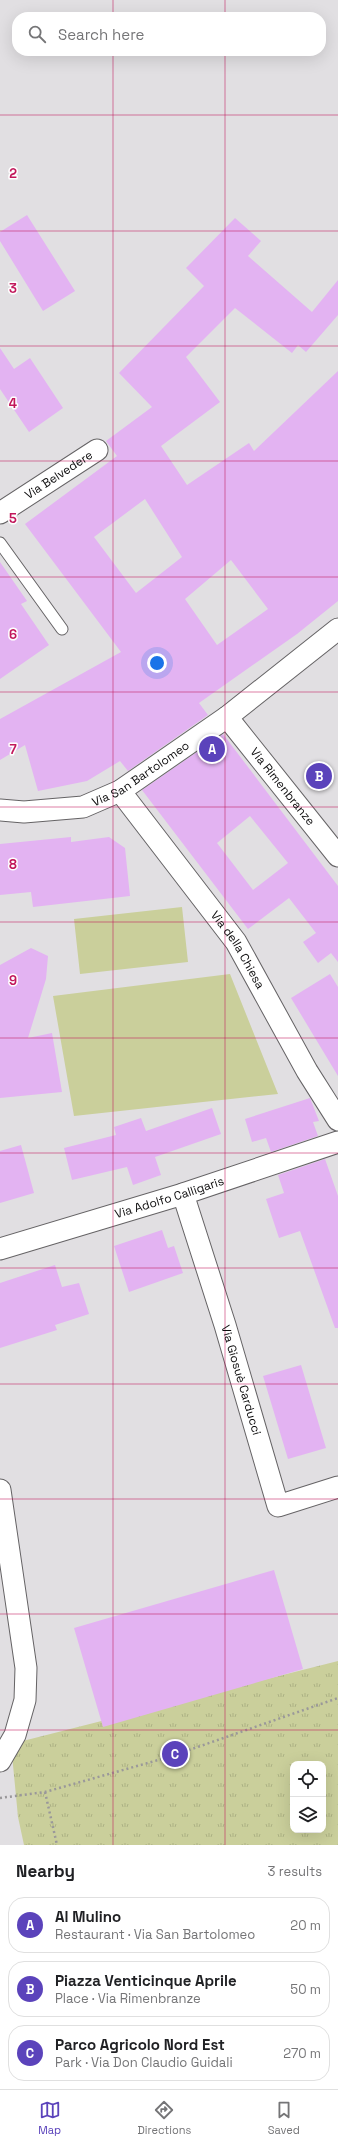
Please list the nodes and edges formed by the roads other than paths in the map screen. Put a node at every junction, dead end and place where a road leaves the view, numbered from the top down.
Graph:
1 (97, 450) dead end
2 (0, 513) edge
3 (0, 543) edge
4 (62, 629) dead end
5 (338, 629) edge
6 (227, 717) junction
7 (120, 791) junction
8 (0, 810) edge
9 (338, 856) edge
10 (338, 1120) edge
11 (338, 1142) edge
12 (183, 1194) junction
13 (0, 1248) edge
14 (338, 1487) edge
15 (0, 1490) edge
16 (0, 1761) edge

1 - 2 street, Via Belvedere
3 - 4 lane
5 - 6 street, Via San Bartolomeo
6 - 7 street, Via San Bartolomeo
6 - 9 street, Via Rimenbranze
7 - 8 street, Via San Bartolomeo
7 - 10 street, Via della Chiesa
11 - 12 street, Via Adolfo Calligaris
12 - 13 street, Via Adolfo Calligaris
12 - 14 street, Via Giosuè Carducci
15 - 16 street

